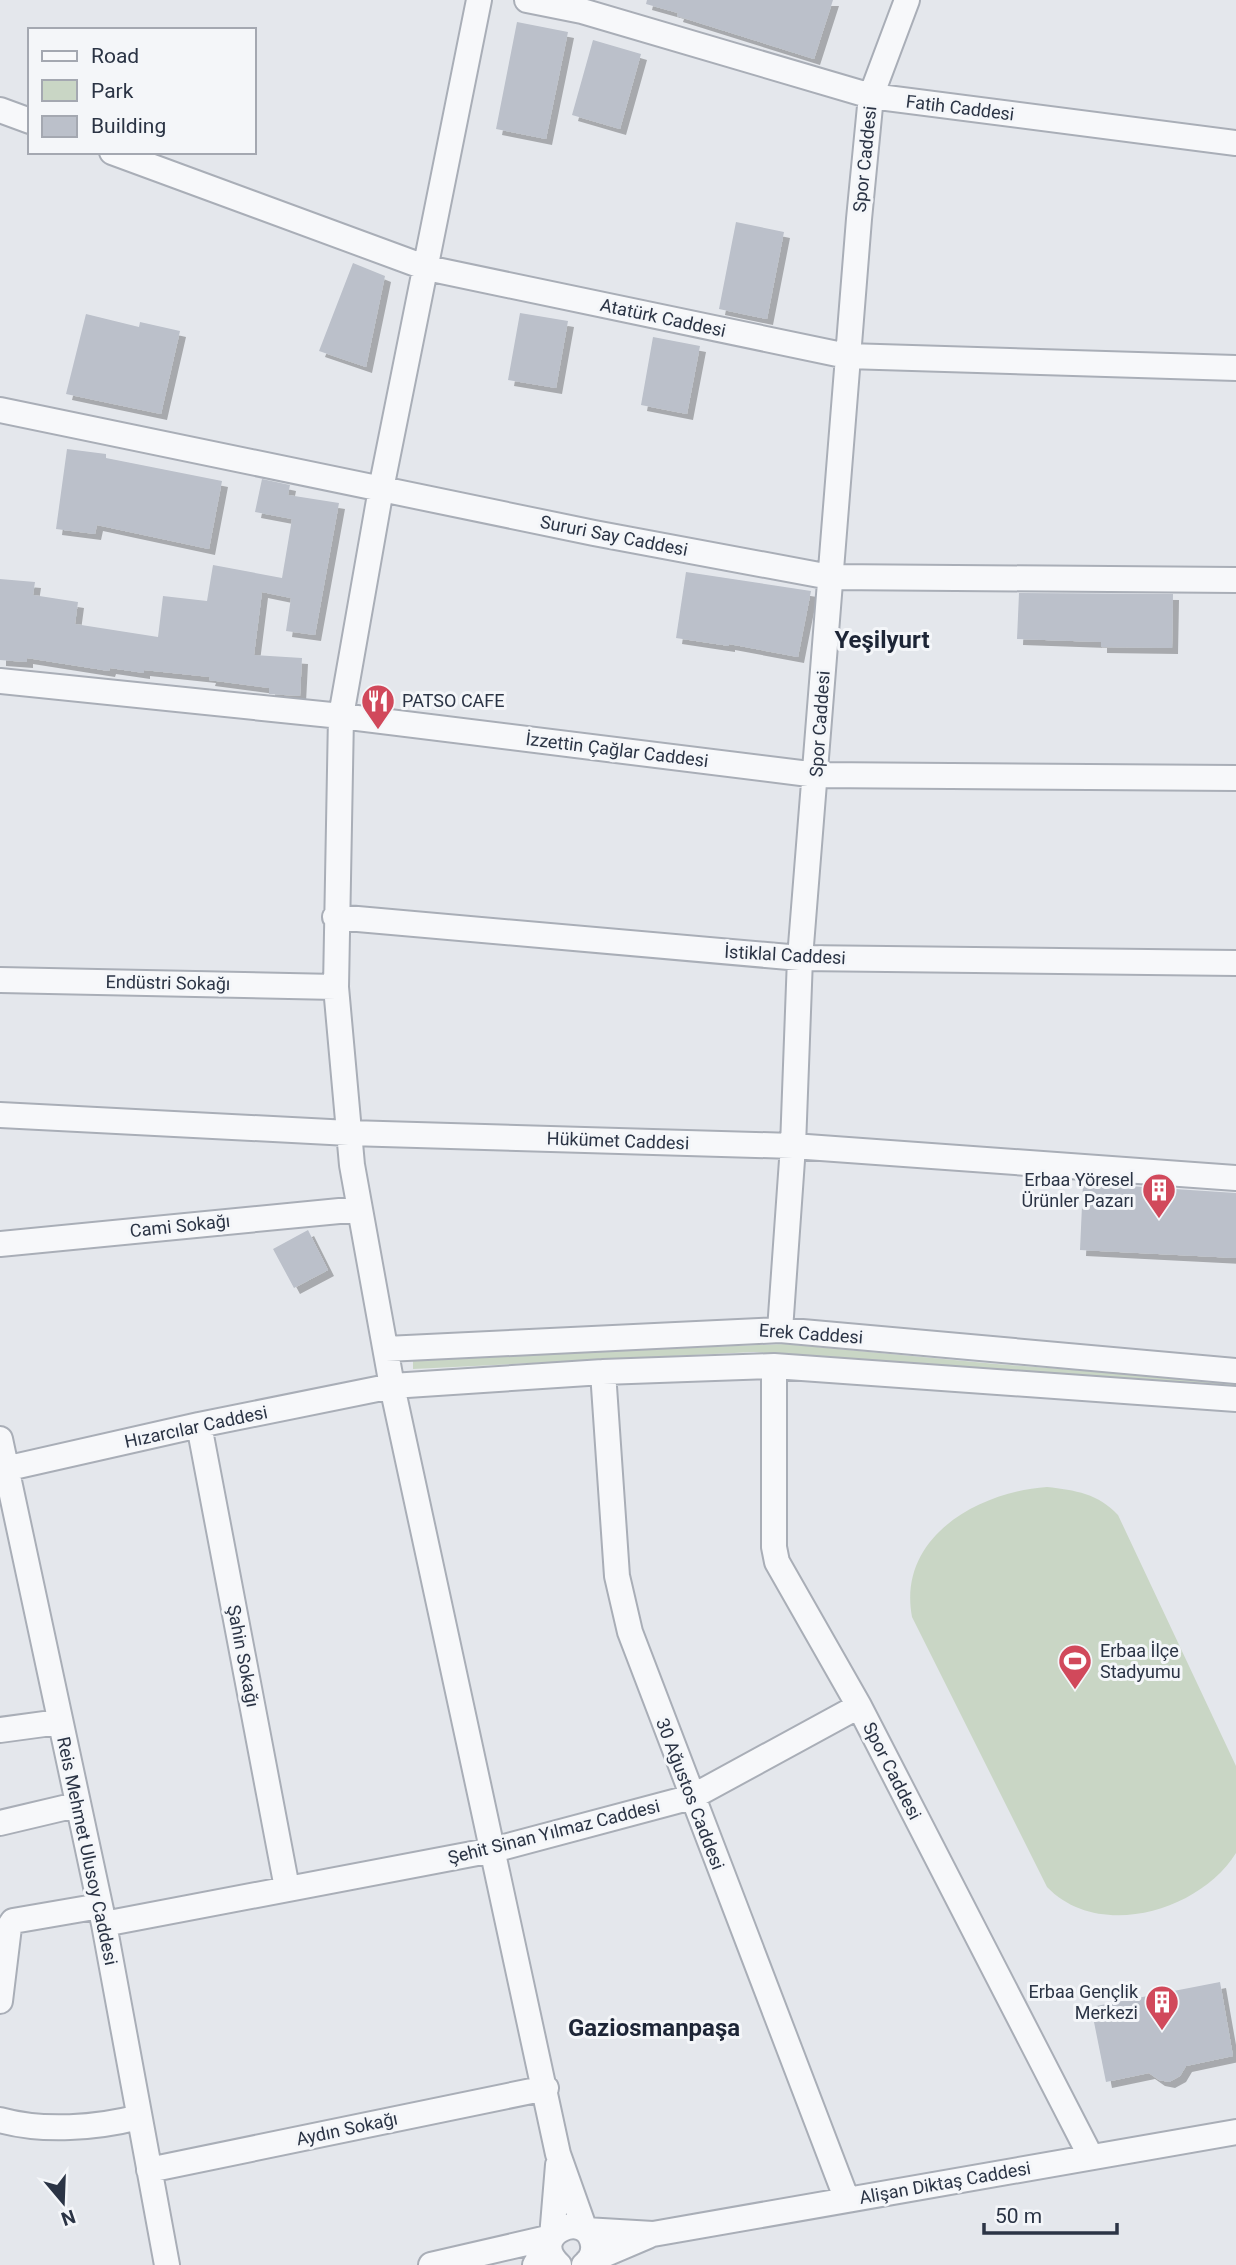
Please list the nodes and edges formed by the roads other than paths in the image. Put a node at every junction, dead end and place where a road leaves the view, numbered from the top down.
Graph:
1 (480, 0) edge
2 (527, 0) edge
3 (907, 0) edge
4 (871, 96) junction
5 (0, 110) edge
6 (28, 120) edge
7 (1236, 143) edge
8 (117, 154) edge
9 (427, 268) junction
10 (847, 356) junction
11 (1236, 368) edge
12 (0, 410) edge
13 (382, 489) junction
14 (830, 577) junction
15 (1236, 580) edge
16 (0, 681) edge
17 (341, 716) junction
18 (817, 775) junction
19 (1236, 778) edge
20 (335, 917) junction
21 (800, 958) junction
22 (1236, 963) edge
23 (0, 979) edge
24 (336, 986) junction
25 (0, 1115) edge
26 (349, 1133) junction
27 (793, 1146) junction
28 (1236, 1178) edge
29 (360, 1209) junction
30 (0, 1244) edge
31 (780, 1330) junction
32 (386, 1349) junction
33 (775, 1366) junction
34 (1236, 1371) edge
35 (603, 1372) junction
36 (392, 1386) junction
37 (1236, 1399) edge
38 (199, 1425) junction
39 (0, 1439) edge
40 (3, 1469) edge
41 (859, 1706) junction
42 (59, 1721) junction
43 (0, 1730) edge
44 (692, 1797) junction
45 (76, 1805) junction
46 (0, 1823) edge
47 (494, 1850) junction
48 (287, 1888) junction
49 (102, 1915) junction
50 (0, 2001) edge
51 (546, 2088) junction
52 (139, 2118) junction
53 (0, 2120) edge
54 (1236, 2132) edge
55 (558, 2154) junction
56 (1091, 2157) junction
57 (149, 2170) junction
58 (847, 2200) junction
59 (585, 2230) junction
60 (653, 2234) junction
61 (552, 2237) junction
62 (484, 2255) junction
63 (547, 2264) edge
64 (587, 2264) edge
65 (167, 2265) edge
66 (431, 2265) edge

1 - 9 street
2 - 4 street, Fatih Caddesi
3 - 4 street, Spor Caddesi
4 - 7 street, Fatih Caddesi
4 - 10 street, Spor Caddesi
5 - 6 street
8 - 9 street, Atatürk Caddesi
9 - 10 street, Atatürk Caddesi
9 - 13 street
10 - 11 street, Atatürk Caddesi
10 - 14 street, Spor Caddesi
12 - 13 street, Sururi Say Caddesi
13 - 14 street, Sururi Say Caddesi
13 - 17 street
14 - 15 street, Sururi Say Caddesi
14 - 18 street, Spor Caddesi
16 - 17 street, İzzettin Çağlar Caddesi
17 - 18 street, İzzettin Çağlar Caddesi
17 - 20 street
18 - 19 street, İzzettin Çağlar Caddesi
18 - 21 street, Spor Caddesi
20 - 21 street, İstiklal Caddesi
20 - 24 street
21 - 22 street, İstiklal Caddesi
21 - 27 street, Spor Caddesi
23 - 24 street, Endüstri Sokağı
24 - 26 street
25 - 26 street, Hükümet Caddesi
26 - 27 street, Hükümet Caddesi
26 - 29 street
27 - 28 street, Hükümet Caddesi
27 - 31 street, Spor Caddesi
29 - 30 street, Cami Sokağı
29 - 32 street
31 - 32 street, Erek Caddesi
31 - 34 street, Erek Caddesi
32 - 36 street
33 - 35 street, Erek Caddesi
33 - 37 street, Erek Caddesi
33 - 41 street, Spor Caddesi
35 - 36 street, Erek Caddesi
35 - 44 street, 30 Ağustos Caddesi
36 - 38 street, Hızarcılar Caddesi
36 - 47 street
38 - 40 street, Hızarcılar Caddesi
38 - 48 street, Şahin Sokağı
39 - 40 street, Reis Mehmet Ulusoy Caddesi
40 - 42 street, Reis Mehmet Ulusoy Caddesi
41 - 44 street, Şehit Sinan Yılmaz Caddesi
41 - 56 street, Spor Caddesi
42 - 43 street
42 - 45 street, Reis Mehmet Ulusoy Caddesi
44 - 47 street, Şehit Sinan Yılmaz Caddesi
44 - 58 street, 30 Ağustos Caddesi
45 - 46 street
45 - 49 street, Reis Mehmet Ulusoy Caddesi
47 - 48 street, Şehit Sinan Yılmaz Caddesi
47 - 51 street
48 - 49 street, Şehit Sinan Yılmaz Caddesi
49 - 50 street, Şehit Sinan Yılmaz Caddesi
49 - 52 street, Reis Mehmet Ulusoy Caddesi
51 - 55 street
51 - 57 street, Aydın Sokağı
52 - 53 street
52 - 57 street, Reis Mehmet Ulusoy Caddesi
54 - 56 street, Alişan Diktaş Caddesi
55 - 59 street
55 - 61 street
56 - 58 street, Alişan Diktaş Caddesi
57 - 65 street, Reis Mehmet Ulusoy Caddesi
58 - 60 street, Alişan Diktaş Caddesi
59 - 60 street, Alişan Diktaş Caddesi
59 - 61 street, Alişan Diktaş Caddesi
59 - 64 street
60 - 64 street, Alişan Diktaş Caddesi
61 - 62 street
61 - 63 street
62 - 63 street
62 - 66 street

